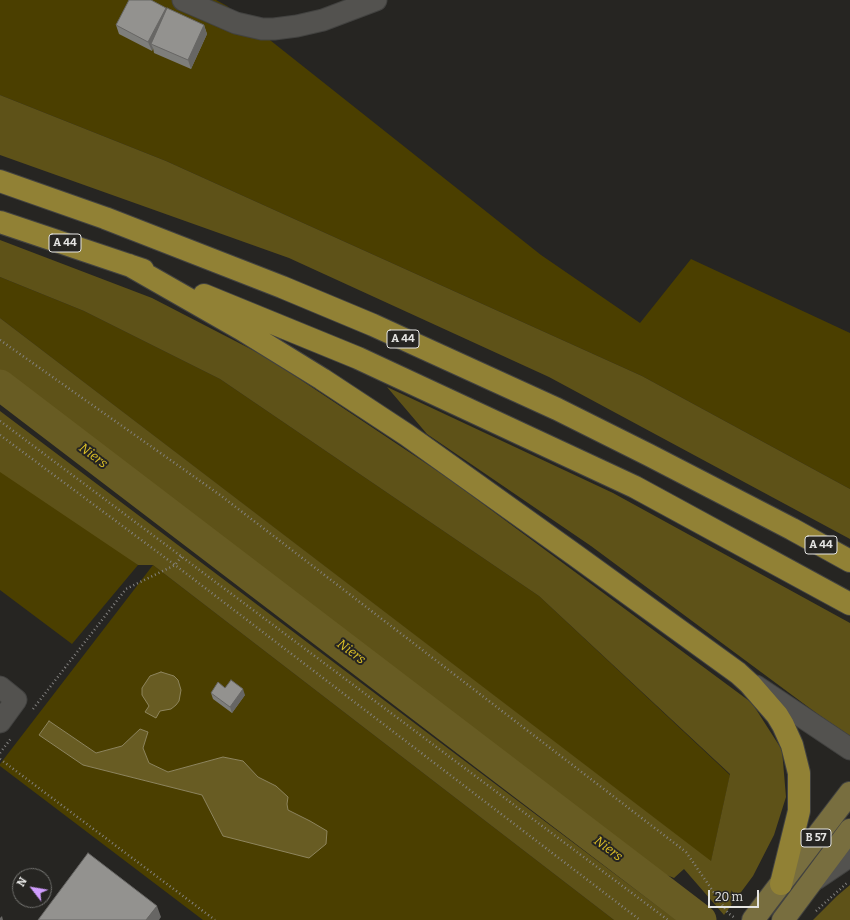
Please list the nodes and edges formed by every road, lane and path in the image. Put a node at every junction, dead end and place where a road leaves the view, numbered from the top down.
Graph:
1 (183, 0) edge
2 (376, 0) edge
3 (0, 181) edge
4 (0, 222) edge
5 (129, 265) junction
6 (0, 340) edge
7 (0, 421) edge
8 (0, 435) edge
9 (182, 556) junction
10 (850, 561) edge
11 (175, 565) junction
12 (850, 604) edge
13 (738, 673) junction
14 (0, 687) edge
15 (29, 715) dead end
16 (7, 728) edge
17 (850, 749) edge
18 (0, 753) edge
19 (0, 759) edge
20 (850, 793) edge
21 (850, 830) edge
22 (850, 856) edge
23 (850, 880) edge
24 (810, 883) junction
25 (782, 884) junction
26 (759, 912) edge
27 (812, 915) dead end
28 (215, 920) edge
29 (640, 920) edge
30 (668, 920) edge
31 (737, 920) edge
32 (783, 920) edge

1 - 2 street
3 - 10 highway, A 44
4 - 5 highway, A 44
5 - 12 highway, A 44
5 - 13 highway
6 - 31 path
7 - 9 path
8 - 11 path
9 - 11 path
9 - 30 path
11 - 15 path
11 - 29 path
13 - 17 street
13 - 25 highway
14 - 16 street
16 - 18 path
19 - 28 path
20 - 25 main road, B 57
21 - 24 main road, B 57
22 - 24 street
23 - 27 path
24 - 32 main road, B 57
25 - 26 main road, B 57

